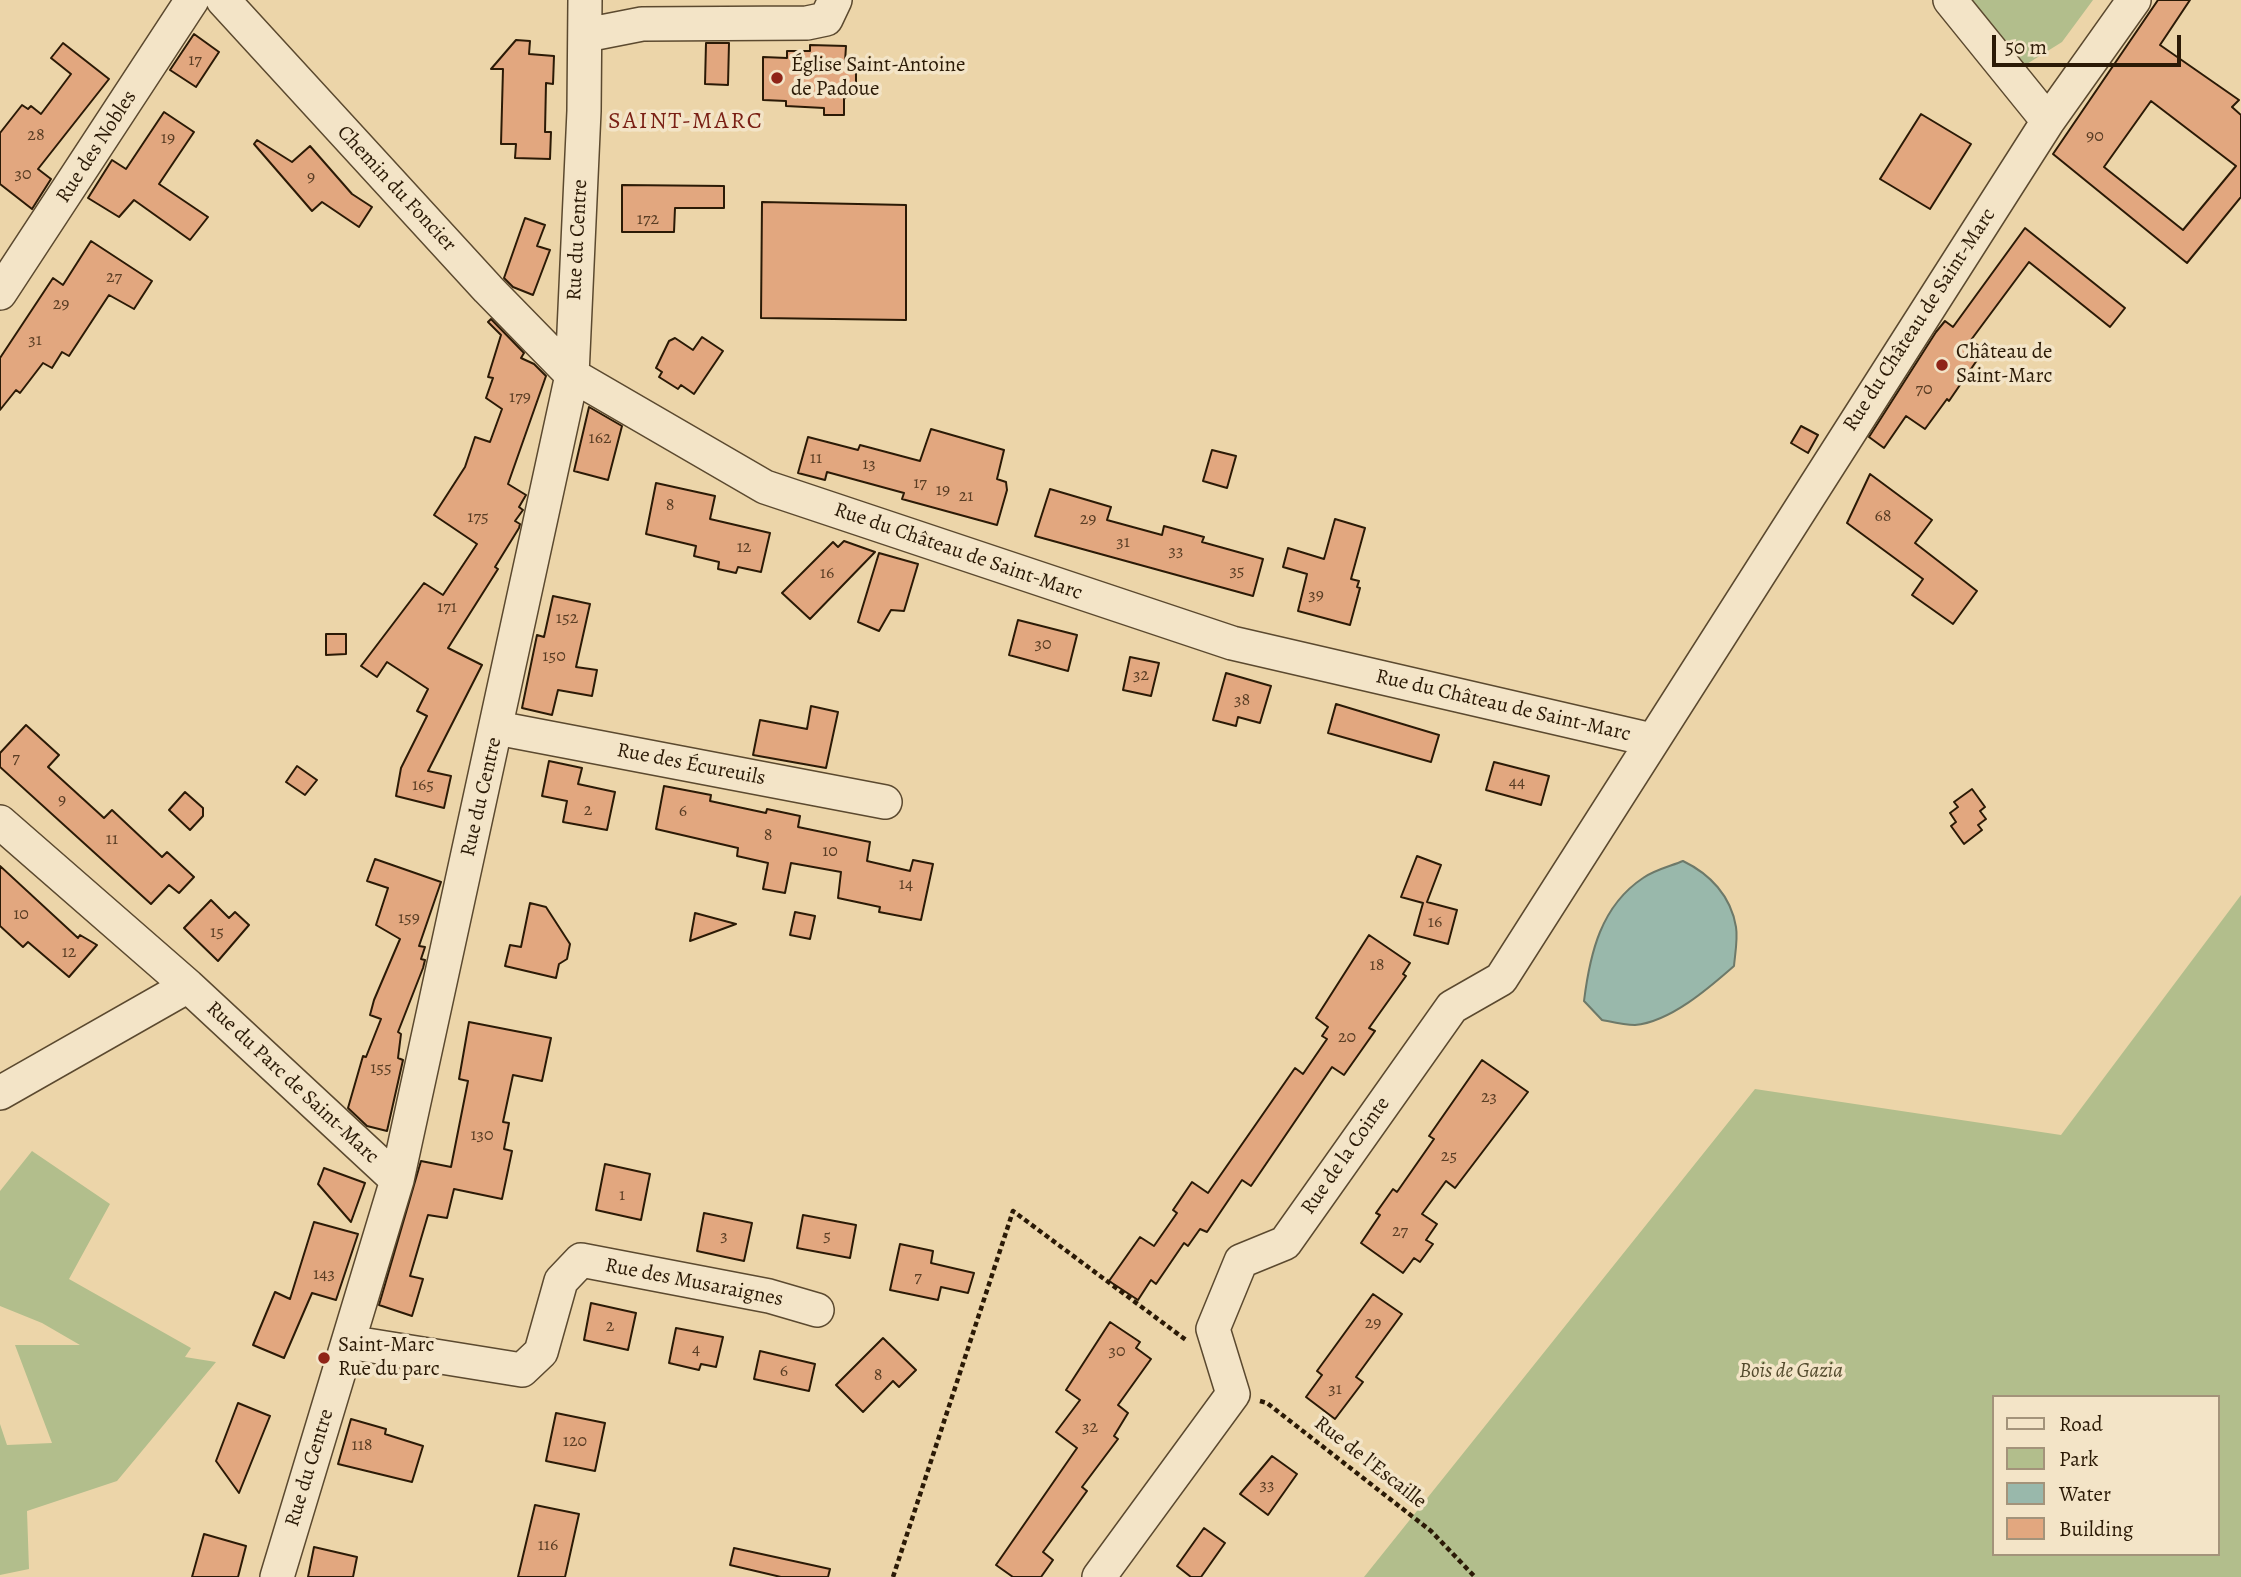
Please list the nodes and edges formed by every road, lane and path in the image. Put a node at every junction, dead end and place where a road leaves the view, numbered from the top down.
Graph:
1 (192, 0) edge
2 (223, 0) edge
3 (585, 0) edge
4 (835, 0) edge
5 (1950, 0) edge
6 (2134, 0) edge
7 (586, 35) junction
8 (2048, 121) junction
9 (0, 293) edge
10 (572, 375) junction
11 (497, 728) junction
12 (1653, 740) junction
13 (885, 802) dead end
14 (0, 822) edge
15 (188, 986) junction
16 (0, 1093) edge
17 (397, 1180) junction
18 (817, 1310) dead end
19 (348, 1342) junction
20 (1230, 1382) junction
21 (277, 1577) edge
22 (893, 1577) edge
23 (1099, 1577) edge
24 (1475, 1577) edge

1 - 9 street, Rue des Nobles
2 - 10 street, Chemin du Foncier
3 - 7 street, Rue du Centre
4 - 7 street
5 - 8 street
6 - 8 street, Rue du Château de Saint-Marc
7 - 10 street, Rue du Centre
8 - 12 street, Rue du Château de Saint-Marc
10 - 11 street, Rue du Centre
10 - 12 street, Rue du Château de Saint-Marc
11 - 13 street, Rue des Écureuils
11 - 17 street, Rue du Centre
12 - 20 street, Rue de la Cointe
14 - 15 street, Rue du Parc de Saint-Marc
15 - 16 street, Rue du Parc de Saint-Marc
15 - 17 street, Rue du Parc de Saint-Marc
17 - 19 street, Rue du Centre
18 - 19 street, Rue des Musaraignes
19 - 21 street, Rue du Centre
20 - 22 path
20 - 23 street
20 - 24 path, Rue de l'Escaille

